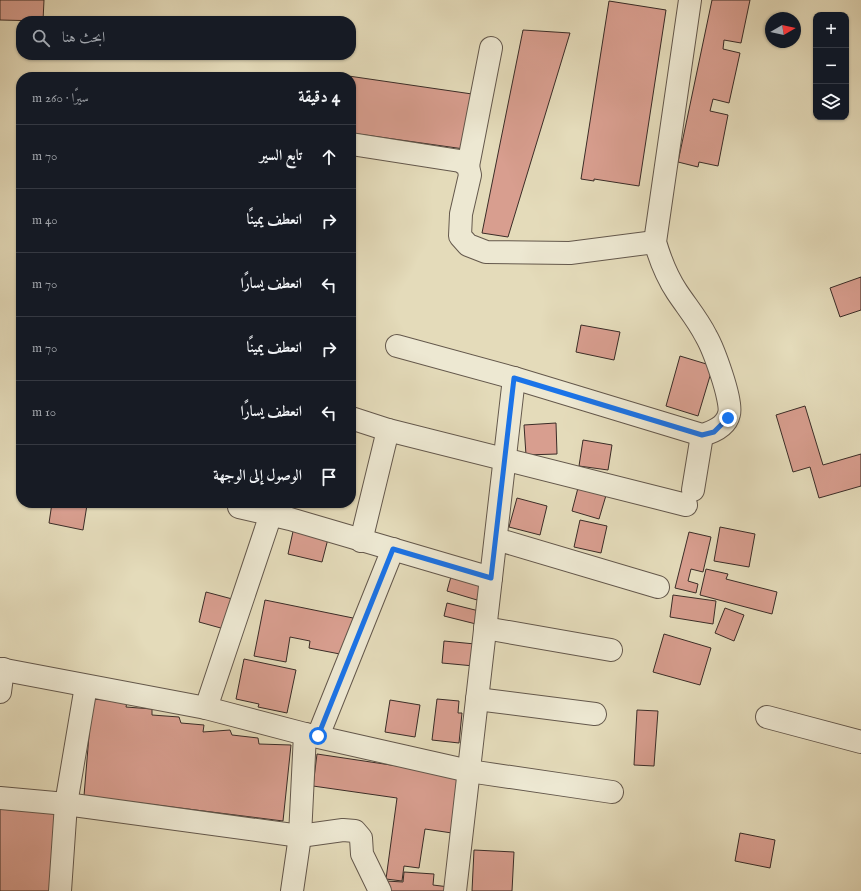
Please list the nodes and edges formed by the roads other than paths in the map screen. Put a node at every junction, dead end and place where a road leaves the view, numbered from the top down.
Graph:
1 (690, 0) edge
2 (491, 48) dead end
3 (356, 145) edge
4 (468, 166) junction
5 (655, 242) junction
6 (397, 346) dead end
7 (514, 378) junction
8 (356, 420) edge
9 (388, 430) junction
10 (702, 435) junction
11 (505, 459) junction
12 (248, 508) edge
13 (285, 512) edge
14 (496, 539) junction
15 (361, 541) junction
16 (393, 549) junction
17 (491, 578) junction
18 (658, 587) dead end
19 (485, 628) junction
20 (611, 650) dead end
21 (1, 669) edge
22 (86, 686) junction
23 (0, 692) edge
24 (477, 699) junction
25 (206, 708) junction
26 (595, 714) dead end
27 (767, 717) dead end
28 (311, 735) junction
29 (861, 742) edge
30 (469, 770) junction
31 (612, 792) dead end
32 (0, 798) edge
33 (66, 804) junction
34 (300, 836) junction
35 (60, 891) edge
36 (292, 891) edge
37 (380, 891) edge
38 (454, 891) edge

1 - 5 street
2 - 4 street
3 - 4 street
4 - 5 street
5 - 10 street
6 - 7 street
7 - 10 street
7 - 11 street
8 - 9 street
9 - 11 street
9 - 15 street
10 - 11 street
11 - 14 street
12 - 13 street
13 - 15 street
13 - 25 street
14 - 17 street
14 - 18 street
15 - 16 street
16 - 17 street
16 - 28 street
17 - 19 street
19 - 20 street
19 - 24 street
21 - 22 street
21 - 23 street
22 - 25 street
22 - 33 street
24 - 26 street
24 - 30 street
25 - 28 street
27 - 29 street
28 - 30 street
28 - 34 street
30 - 31 street
30 - 38 street
32 - 33 street
33 - 34 street
33 - 35 street
34 - 36 street
34 - 37 street

